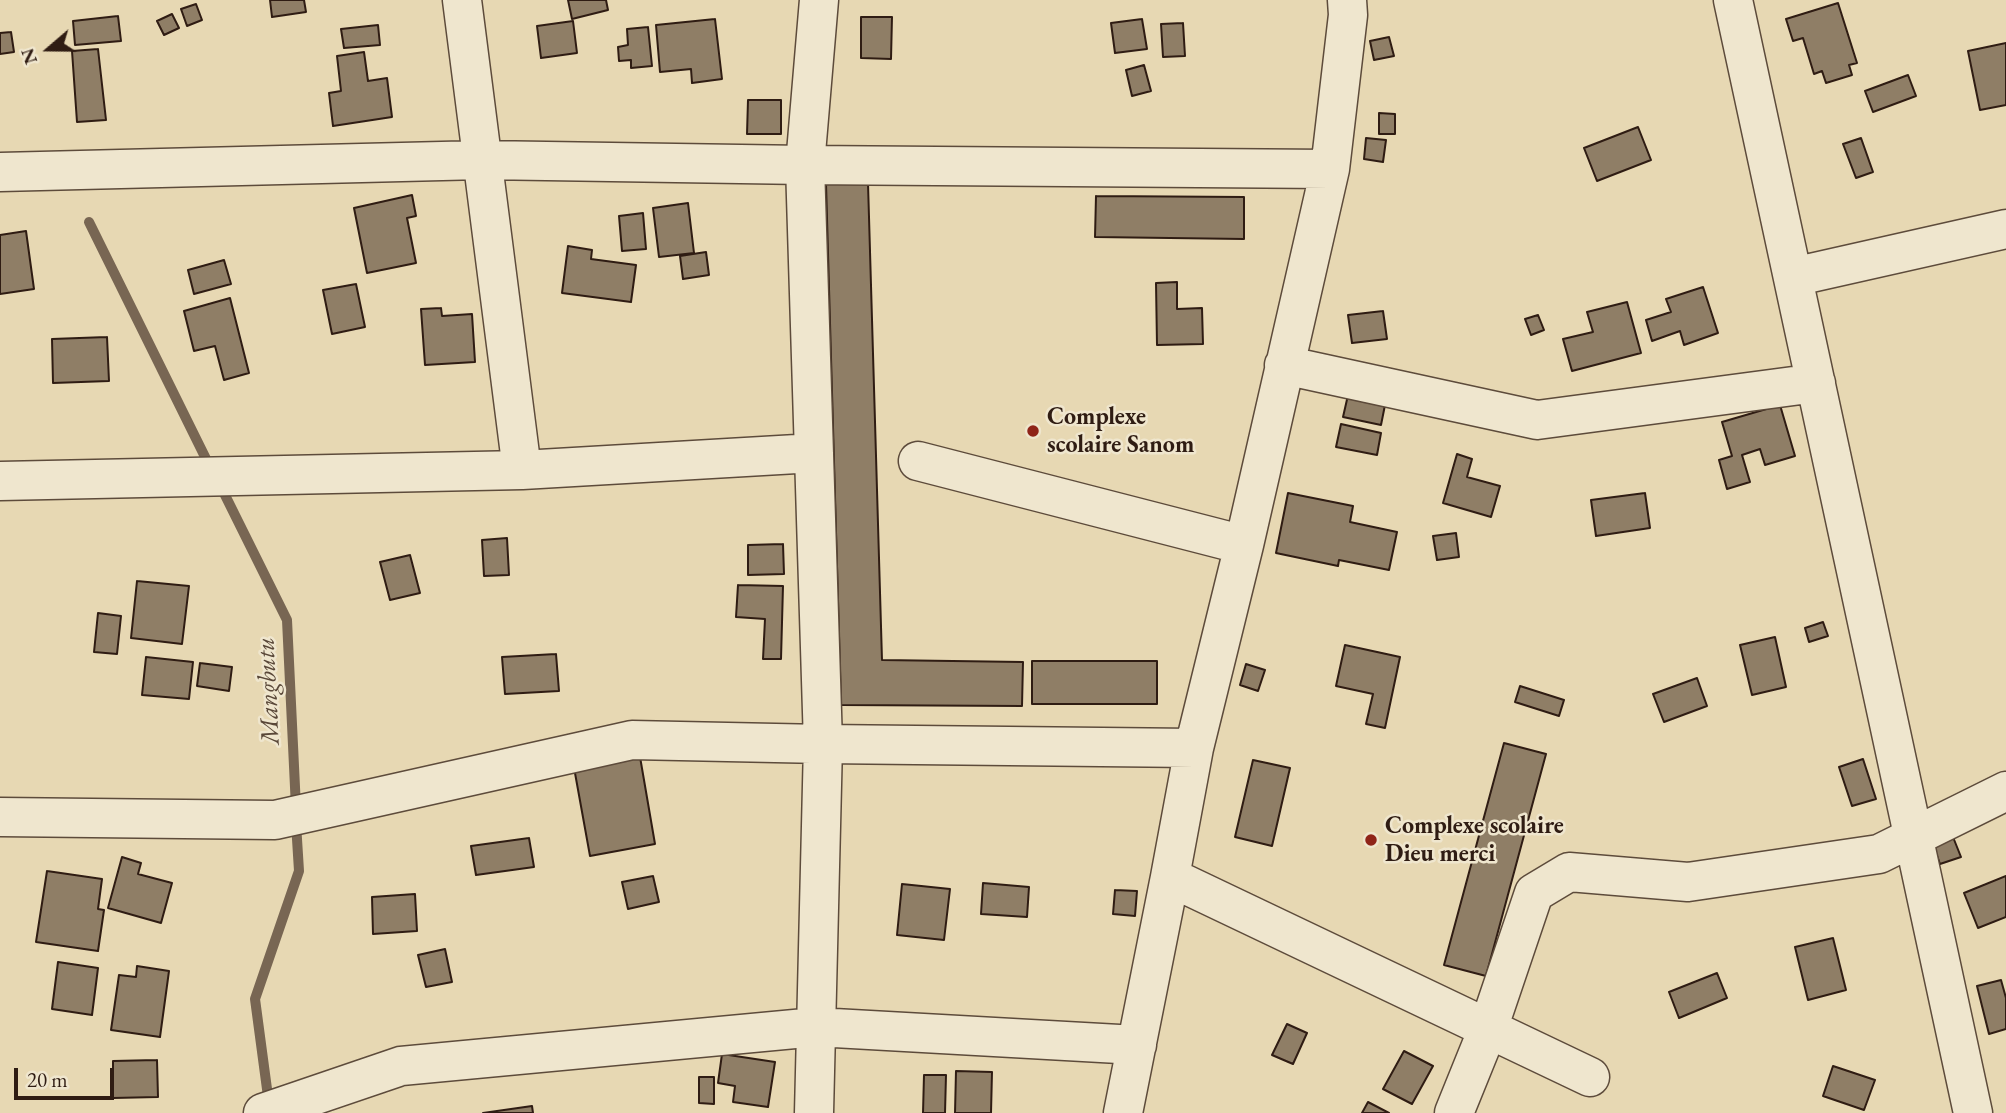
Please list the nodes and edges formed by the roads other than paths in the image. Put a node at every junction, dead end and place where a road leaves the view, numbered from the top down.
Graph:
1 (461, 0) edge
2 (819, 0) edge
3 (1347, 0) edge
4 (1734, 0) edge
5 (482, 160) junction
6 (805, 165) junction
7 (1330, 169) junction
8 (0, 172) edge
9 (2006, 229) edge
10 (1793, 277) junction
11 (1284, 365) junction
12 (1816, 383) junction
13 (814, 453) junction
14 (918, 461) dead end
15 (522, 470) junction
16 (0, 481) edge
17 (1244, 545) junction
18 (823, 744) junction
19 (1194, 748) junction
20 (2006, 791) edge
21 (0, 817) edge
22 (1914, 836) junction
23 (1170, 877) junction
24 (816, 1027) junction
25 (1488, 1029) junction
26 (1137, 1045) junction
27 (1590, 1077) dead end
28 (263, 1113) edge
29 (814, 1113) edge
30 (1123, 1113) edge
31 (1454, 1113) edge
32 (1973, 1113) edge

1 - 5 street
2 - 6 street
3 - 7 street
4 - 10 street
5 - 6 street
5 - 8 street
5 - 15 street
6 - 7 street
6 - 13 street
7 - 11 street
9 - 10 street
10 - 12 street
11 - 12 street
11 - 17 street
12 - 22 street
13 - 15 street
13 - 18 street
14 - 17 street
15 - 16 street
17 - 19 street
18 - 19 street
18 - 21 street
18 - 24 street
19 - 23 street
20 - 22 street
22 - 25 street
22 - 32 street
23 - 25 street
23 - 26 street
24 - 26 street
24 - 28 street
24 - 29 street
25 - 27 street
25 - 31 street
26 - 30 street

